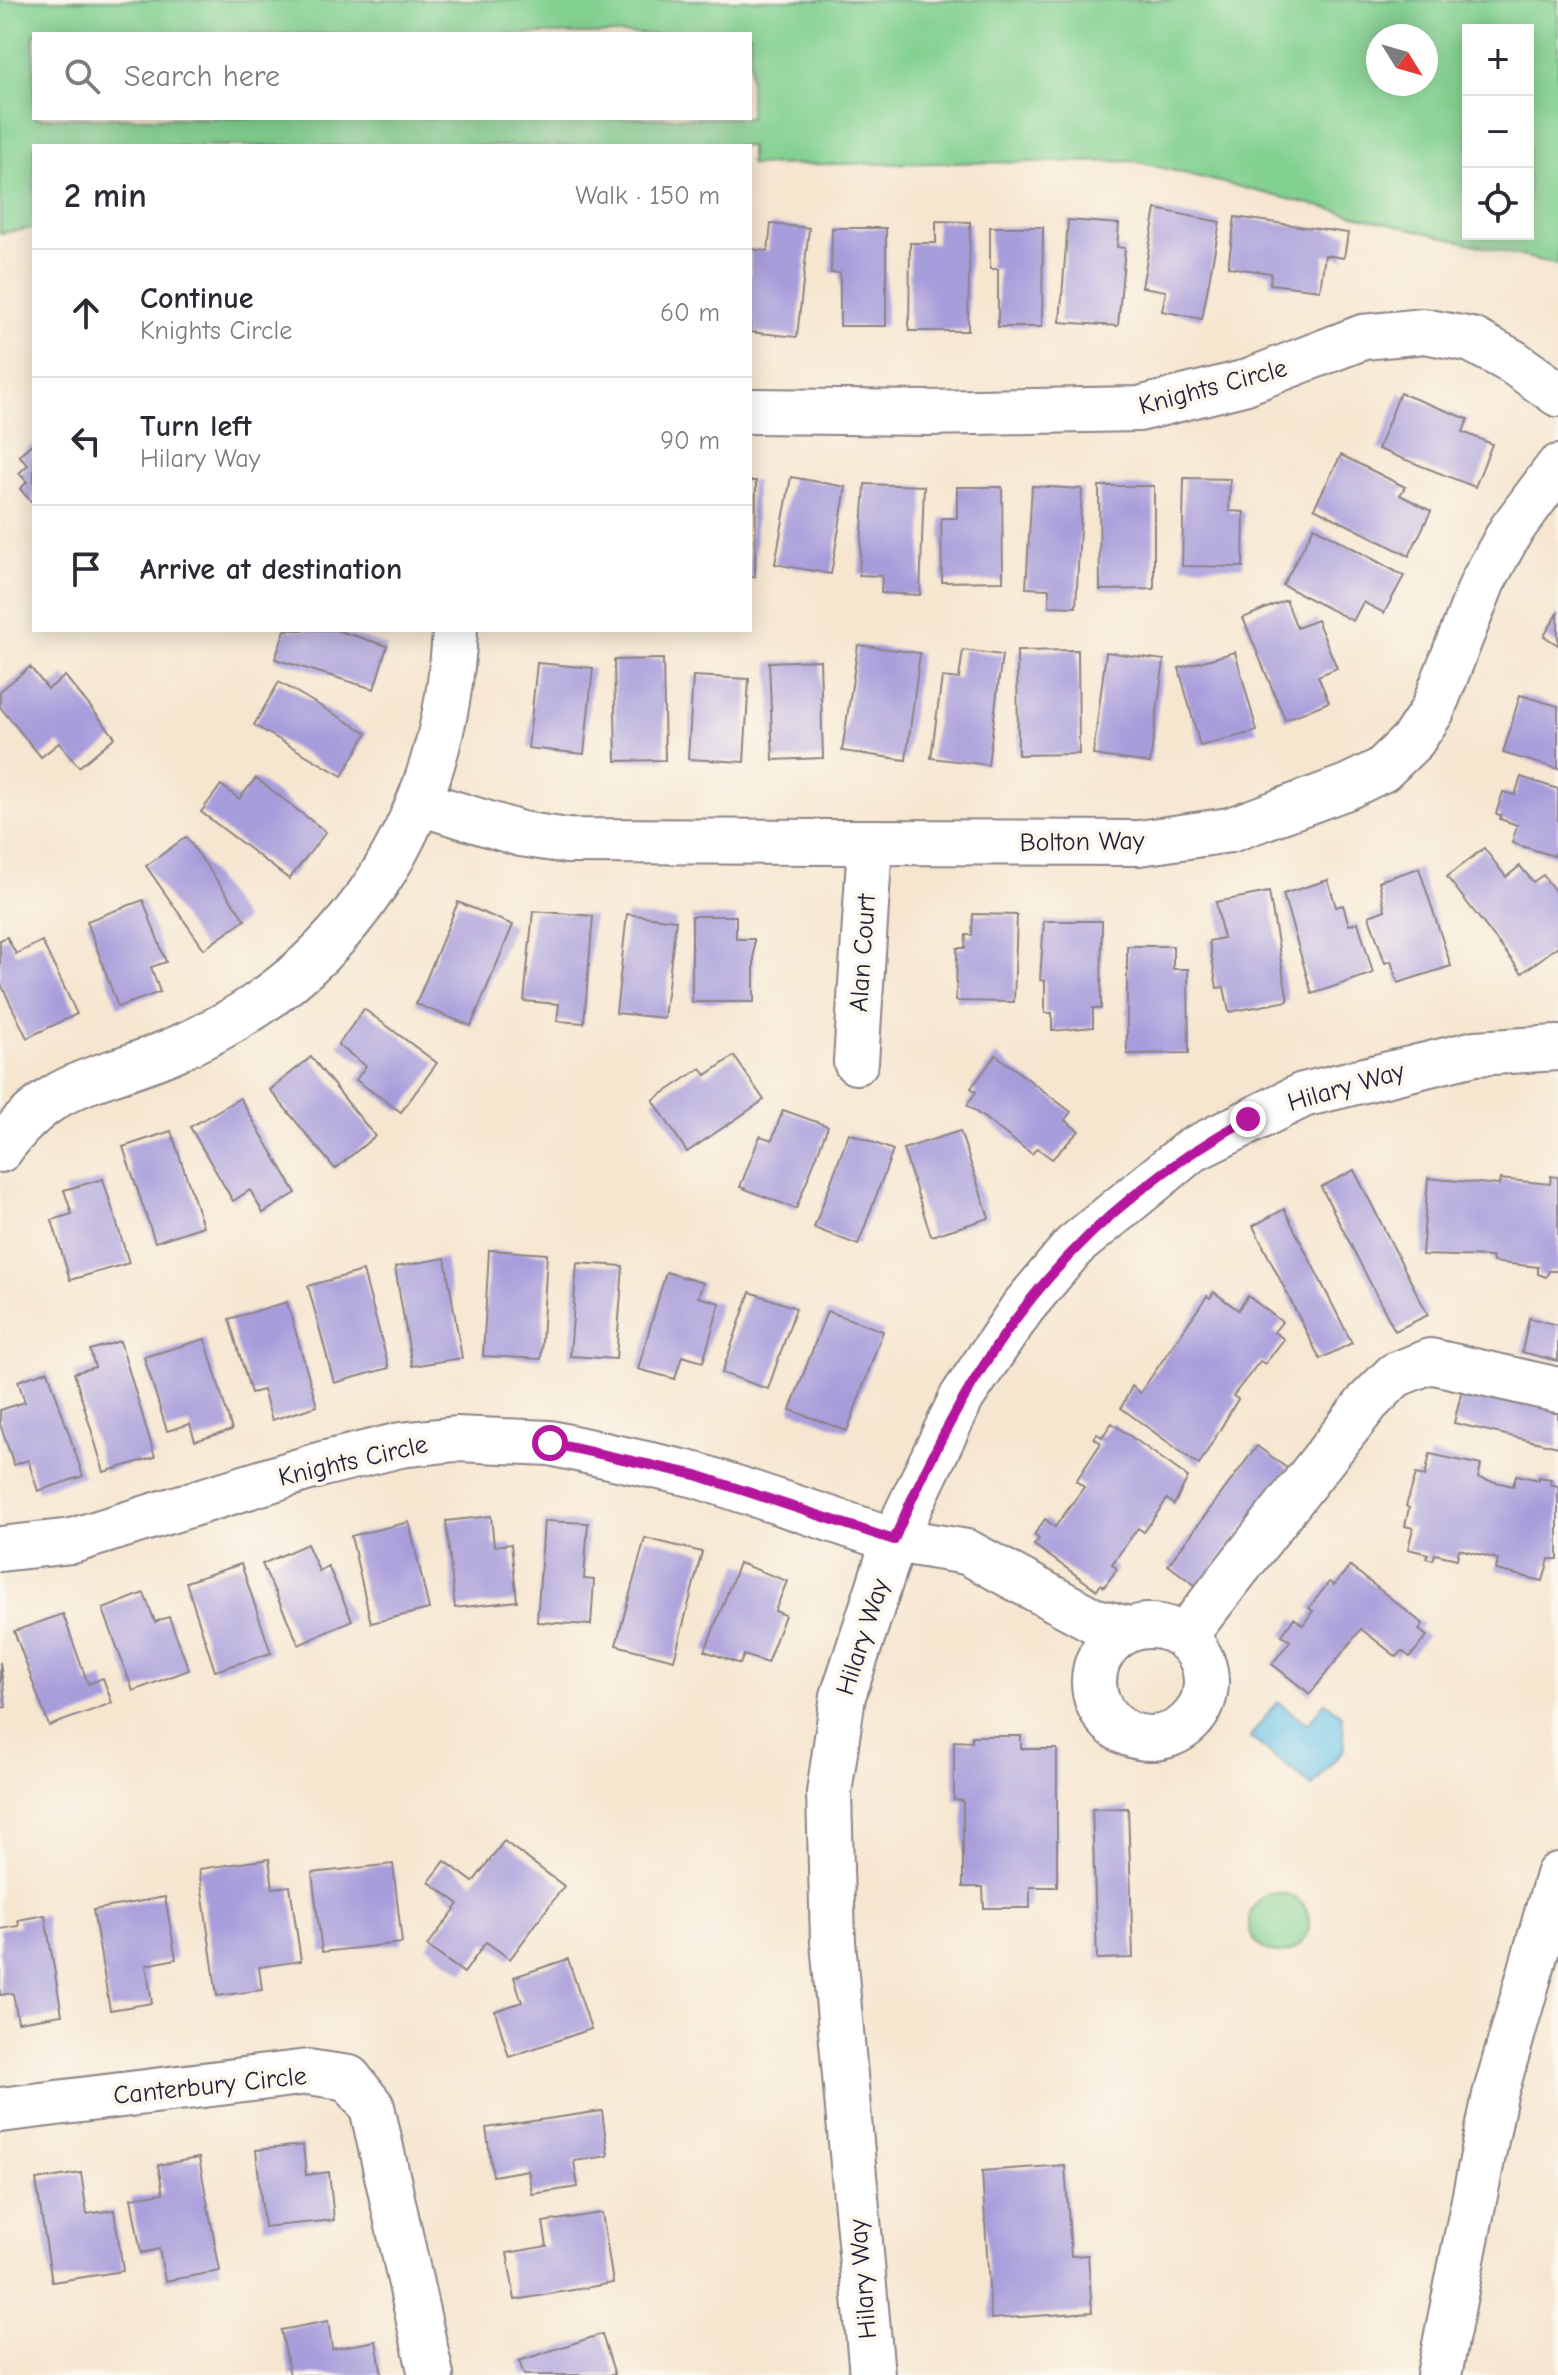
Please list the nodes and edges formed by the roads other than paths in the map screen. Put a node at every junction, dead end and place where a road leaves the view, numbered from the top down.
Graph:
1 (1558, 394) edge
2 (752, 411) edge
3 (1558, 467) edge
4 (455, 632) edge
5 (420, 803) junction
6 (870, 844) junction
7 (1558, 1048) edge
8 (856, 1062) dead end
9 (0, 1150) edge
10 (1558, 1390) edge
11 (894, 1540) junction
12 (0, 1549) edge
13 (1129, 1629) junction
14 (1184, 1637) junction
15 (1097, 1664) junction
16 (1558, 1875) edge
17 (0, 2110) edge
18 (431, 2375) edge
19 (872, 2375) edge
20 (1439, 2375) edge

1 - 2 street, Knights Circle
3 - 6 street, Bolton Way
4 - 5 street
5 - 6 street, Bolton Way
5 - 9 street
6 - 8 street, Alan Court
7 - 11 street, Hilary Way
10 - 14 street
11 - 12 street, Knights Circle
11 - 13 street
11 - 15 street
11 - 19 street, Hilary Way
13 - 14 street
13 - 15 street
14 - 15 street
16 - 20 street
17 - 18 street, Canterbury Circle

